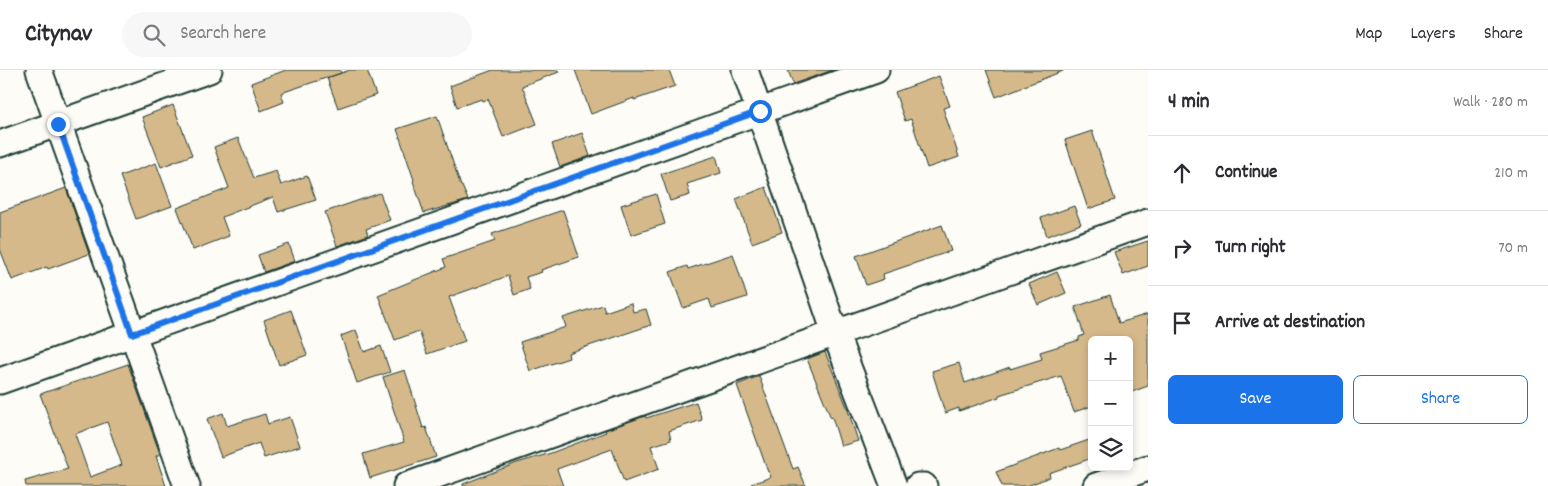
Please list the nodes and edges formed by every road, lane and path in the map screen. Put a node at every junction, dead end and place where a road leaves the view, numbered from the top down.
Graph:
1 (39, 70) edge
2 (209, 70) edge
3 (745, 70) edge
4 (876, 70) edge
5 (760, 111) junction
6 (58, 124) junction
7 (0, 144) edge
8 (1148, 222) edge
9 (835, 333) junction
10 (132, 334) junction
11 (0, 381) edge
12 (1148, 468) edge
13 (186, 486) edge
14 (406, 486) edge
15 (894, 486) edge
16 (918, 486) edge
17 (924, 486) edge
18 (1096, 486) edge

1 - 6 street
2 - 6 street
3 - 5 street
4 - 5 street
5 - 9 street
5 - 10 street
6 - 7 street
6 - 10 street
8 - 9 street
9 - 14 street
9 - 15 street
10 - 11 street
10 - 13 street
12 - 18 street
16 - 17 street

